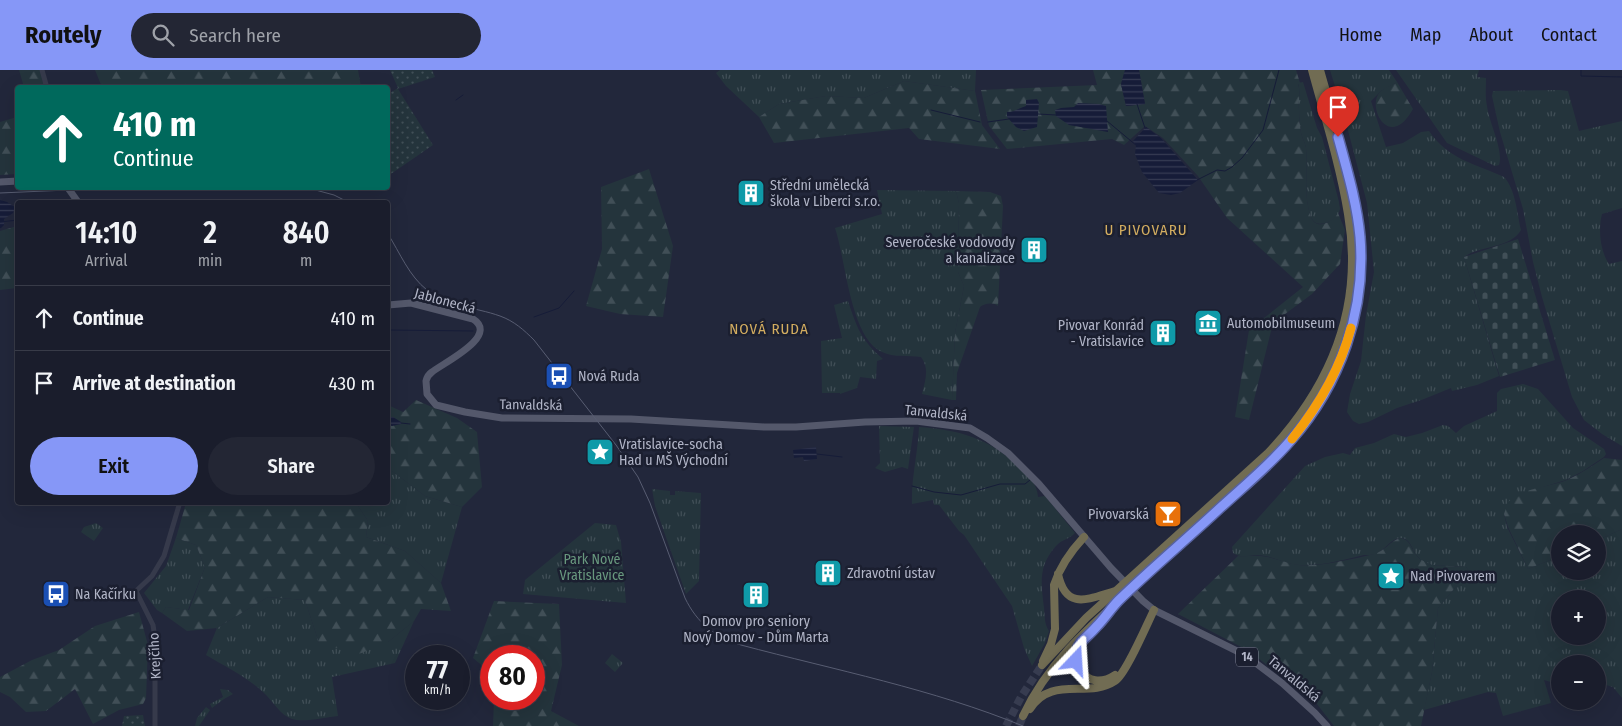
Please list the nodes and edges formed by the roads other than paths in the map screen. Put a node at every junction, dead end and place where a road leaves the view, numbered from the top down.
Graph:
1 (42, 70) edge
2 (1312, 70) edge
3 (1320, 70) edge
4 (46, 85) edge
5 (15, 181) edge
6 (0, 182) edge
7 (390, 305) edge
8 (433, 402) joint
9 (179, 505) edge
10 (1084, 537) junction
11 (1058, 574) junction
12 (1117, 590) junction
13 (1120, 599) junction
14 (1154, 610) junction
15 (1123, 669) junction
16 (156, 726) edge
17 (1327, 726) edge

1 - 4 street
2 - 12 highway
3 - 13 highway
5 - 6 main road
7 - 8 main road, Jablonecká
8 - 10 main road, Tanvaldská
9 - 16 street, Krejčího
10 - 11 highway
10 - 14 main road, Tanvaldská / 14
11 - 12 highway
11 - 12 highway
13 - 15 highway
13 - 15 highway
14 - 15 highway
14 - 17 main road, Tanvaldská / 14

